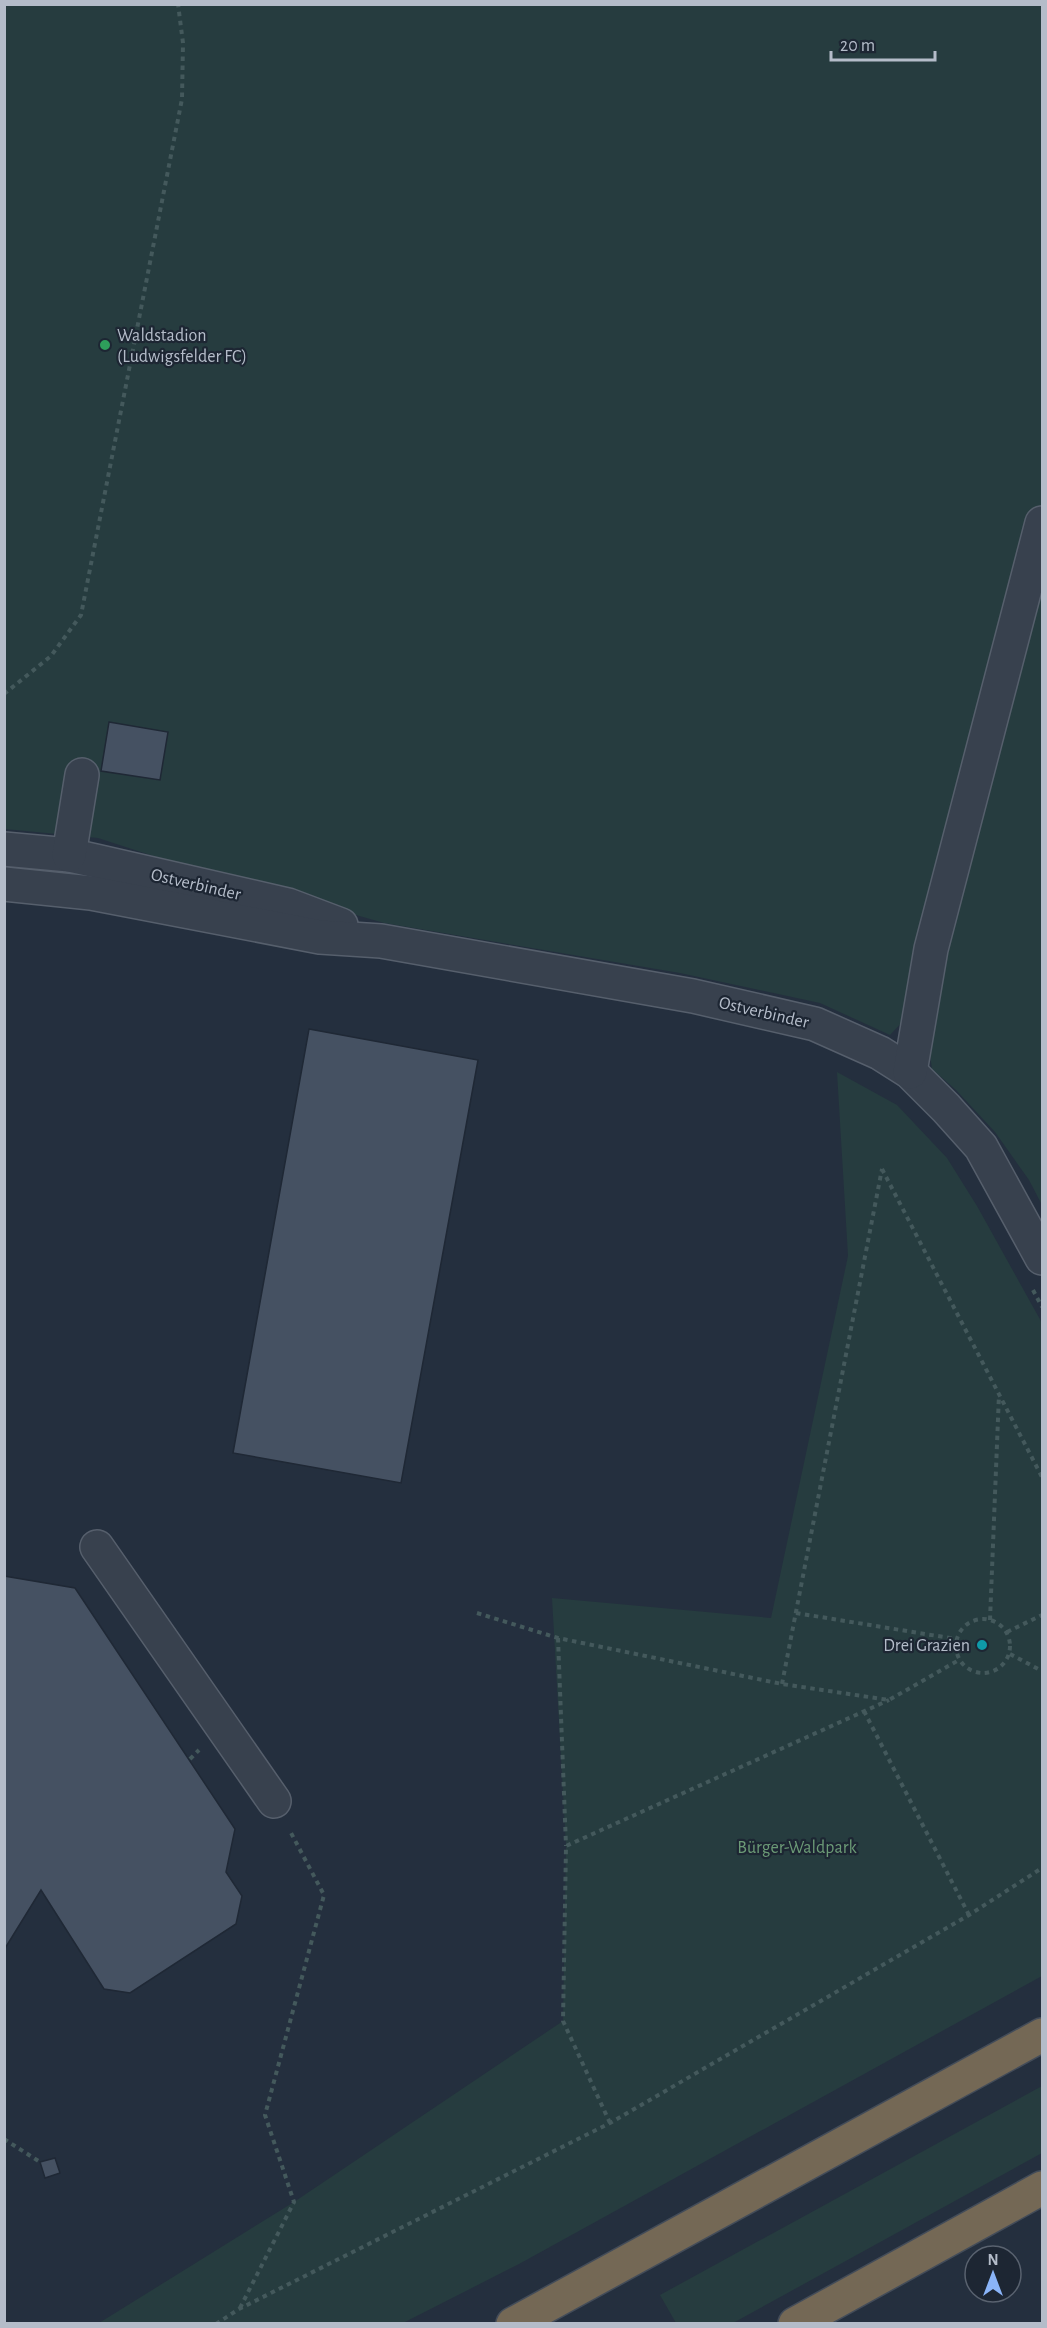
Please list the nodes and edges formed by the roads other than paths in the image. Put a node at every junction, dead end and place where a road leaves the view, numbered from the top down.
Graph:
1 (1042, 523) edge
2 (82, 775) dead end
3 (4, 849) edge
4 (69, 855) junction
5 (4, 884) edge
6 (381, 941) junction
7 (910, 1072) junction
8 (1037, 1272) edge
9 (97, 1546) dead end
10 (274, 1801) road end
11 (1042, 2035) edge
12 (1042, 2188) edge
13 (513, 2324) edge
14 (795, 2324) edge

1 - 7 street
2 - 4 street
3 - 4 street, Ostverbinder
4 - 6 street, Ostverbinder
5 - 6 street, Ostverbinder
6 - 7 street, Ostverbinder
7 - 8 street, Ostverbinder
9 - 10 street
11 - 13 highway
12 - 14 highway

